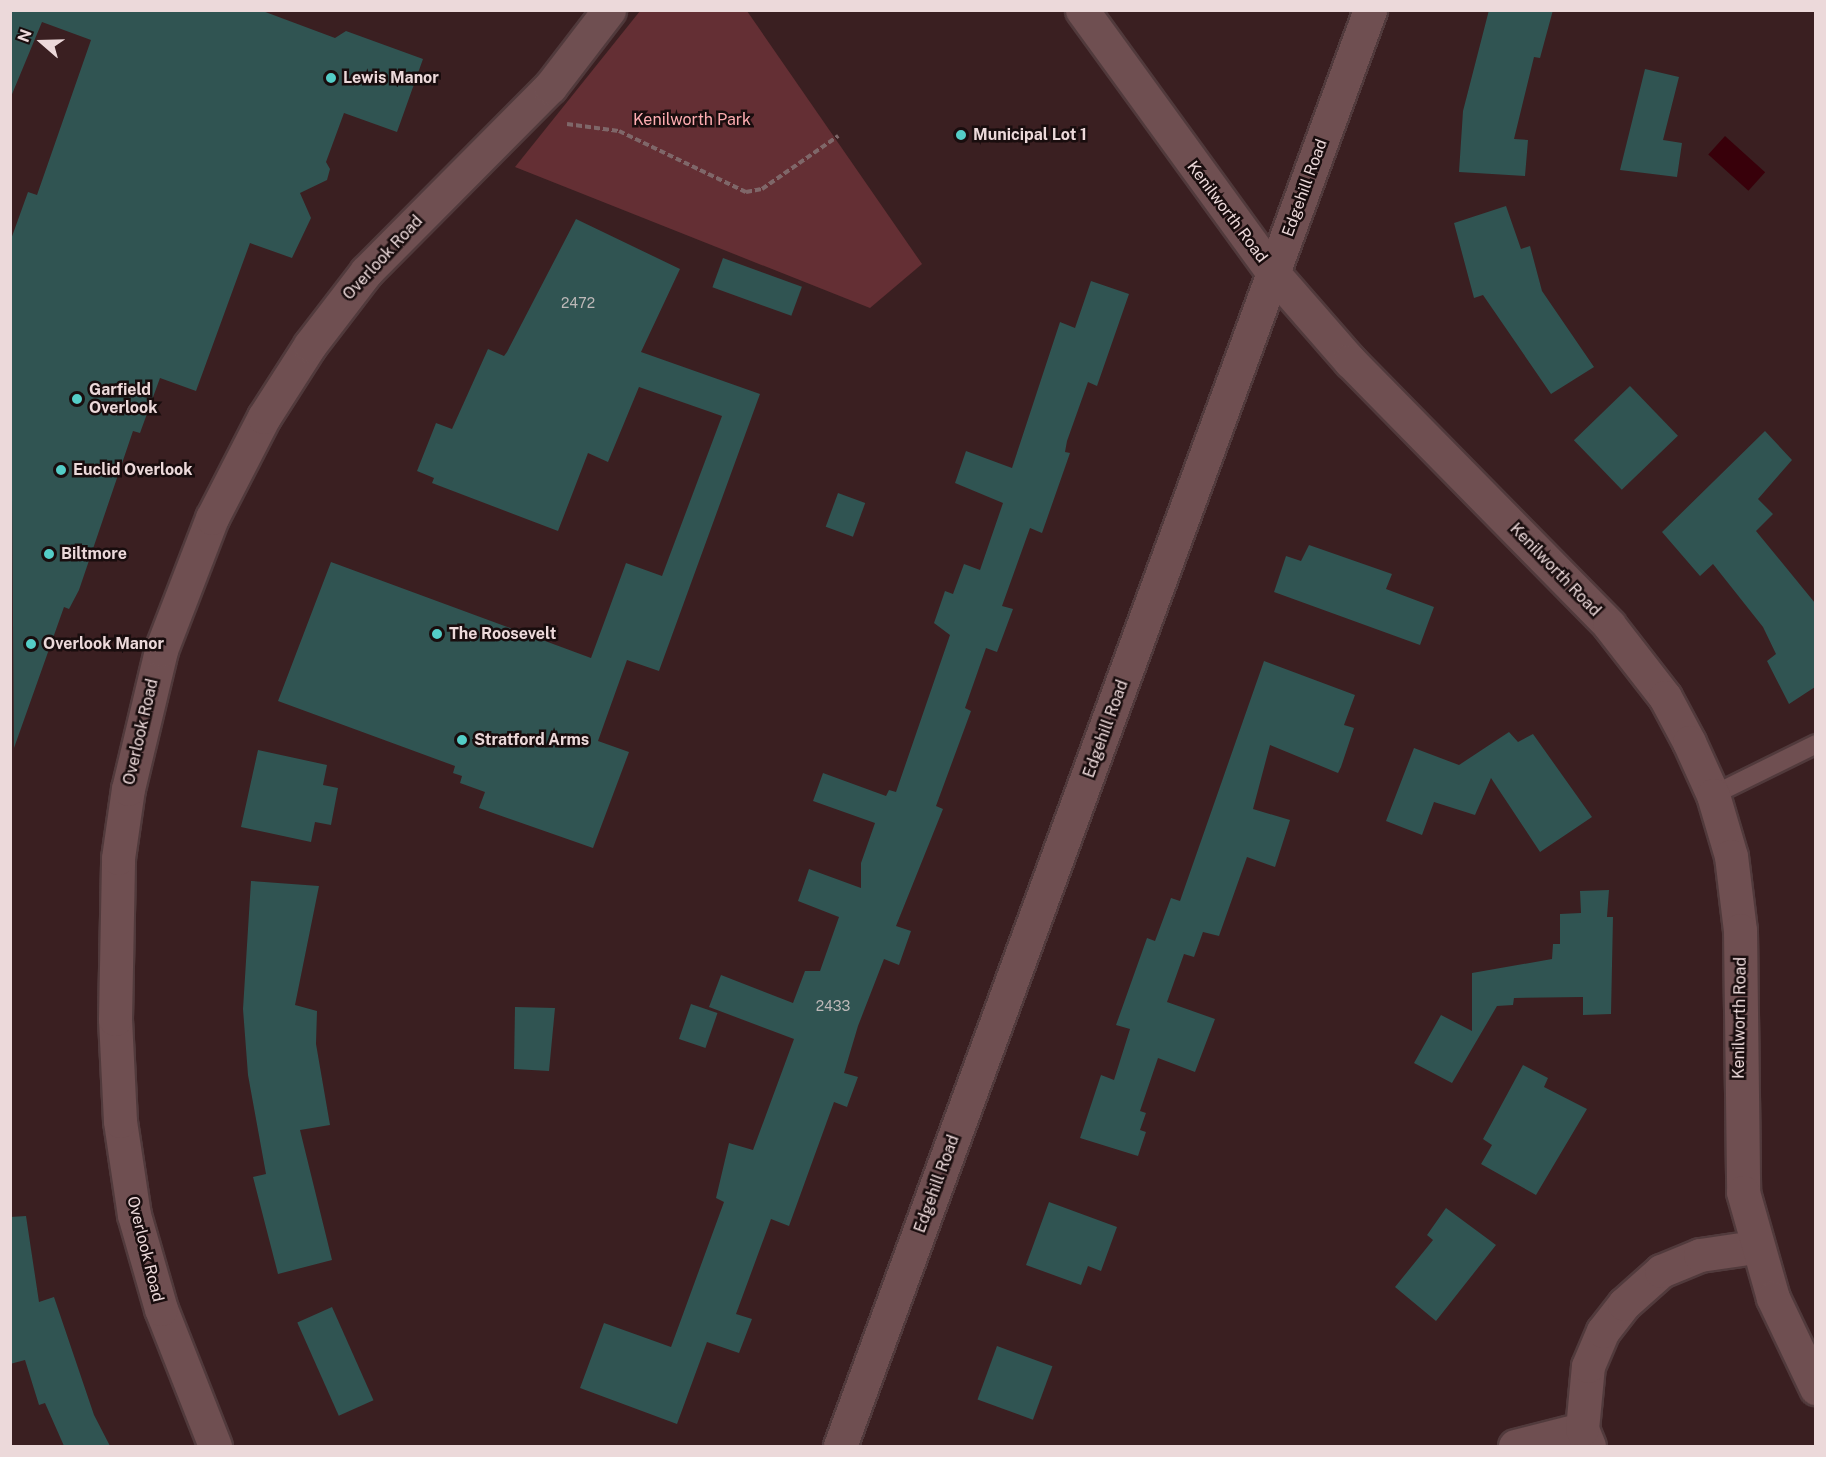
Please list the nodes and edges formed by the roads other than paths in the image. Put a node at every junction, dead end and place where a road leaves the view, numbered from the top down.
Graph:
1 (609, 10) edge
2 (1082, 10) edge
3 (1370, 10) edge
4 (1274, 274) junction
5 (1815, 744) edge
6 (1713, 795) junction
7 (1755, 1247) junction
8 (1815, 1388) edge
9 (1586, 1438) edge
10 (215, 1446) edge
11 (840, 1446) edge
12 (1515, 1446) edge

1 - 10 street, Overlook Road
2 - 4 street, Kenilworth Road
3 - 4 street, Edgehill Road
4 - 6 street, Kenilworth Road
4 - 11 street, Edgehill Road
5 - 6 lane
6 - 7 street, Kenilworth Road
7 - 8 street, Kenilworth Road
7 - 9 street
9 - 12 street

